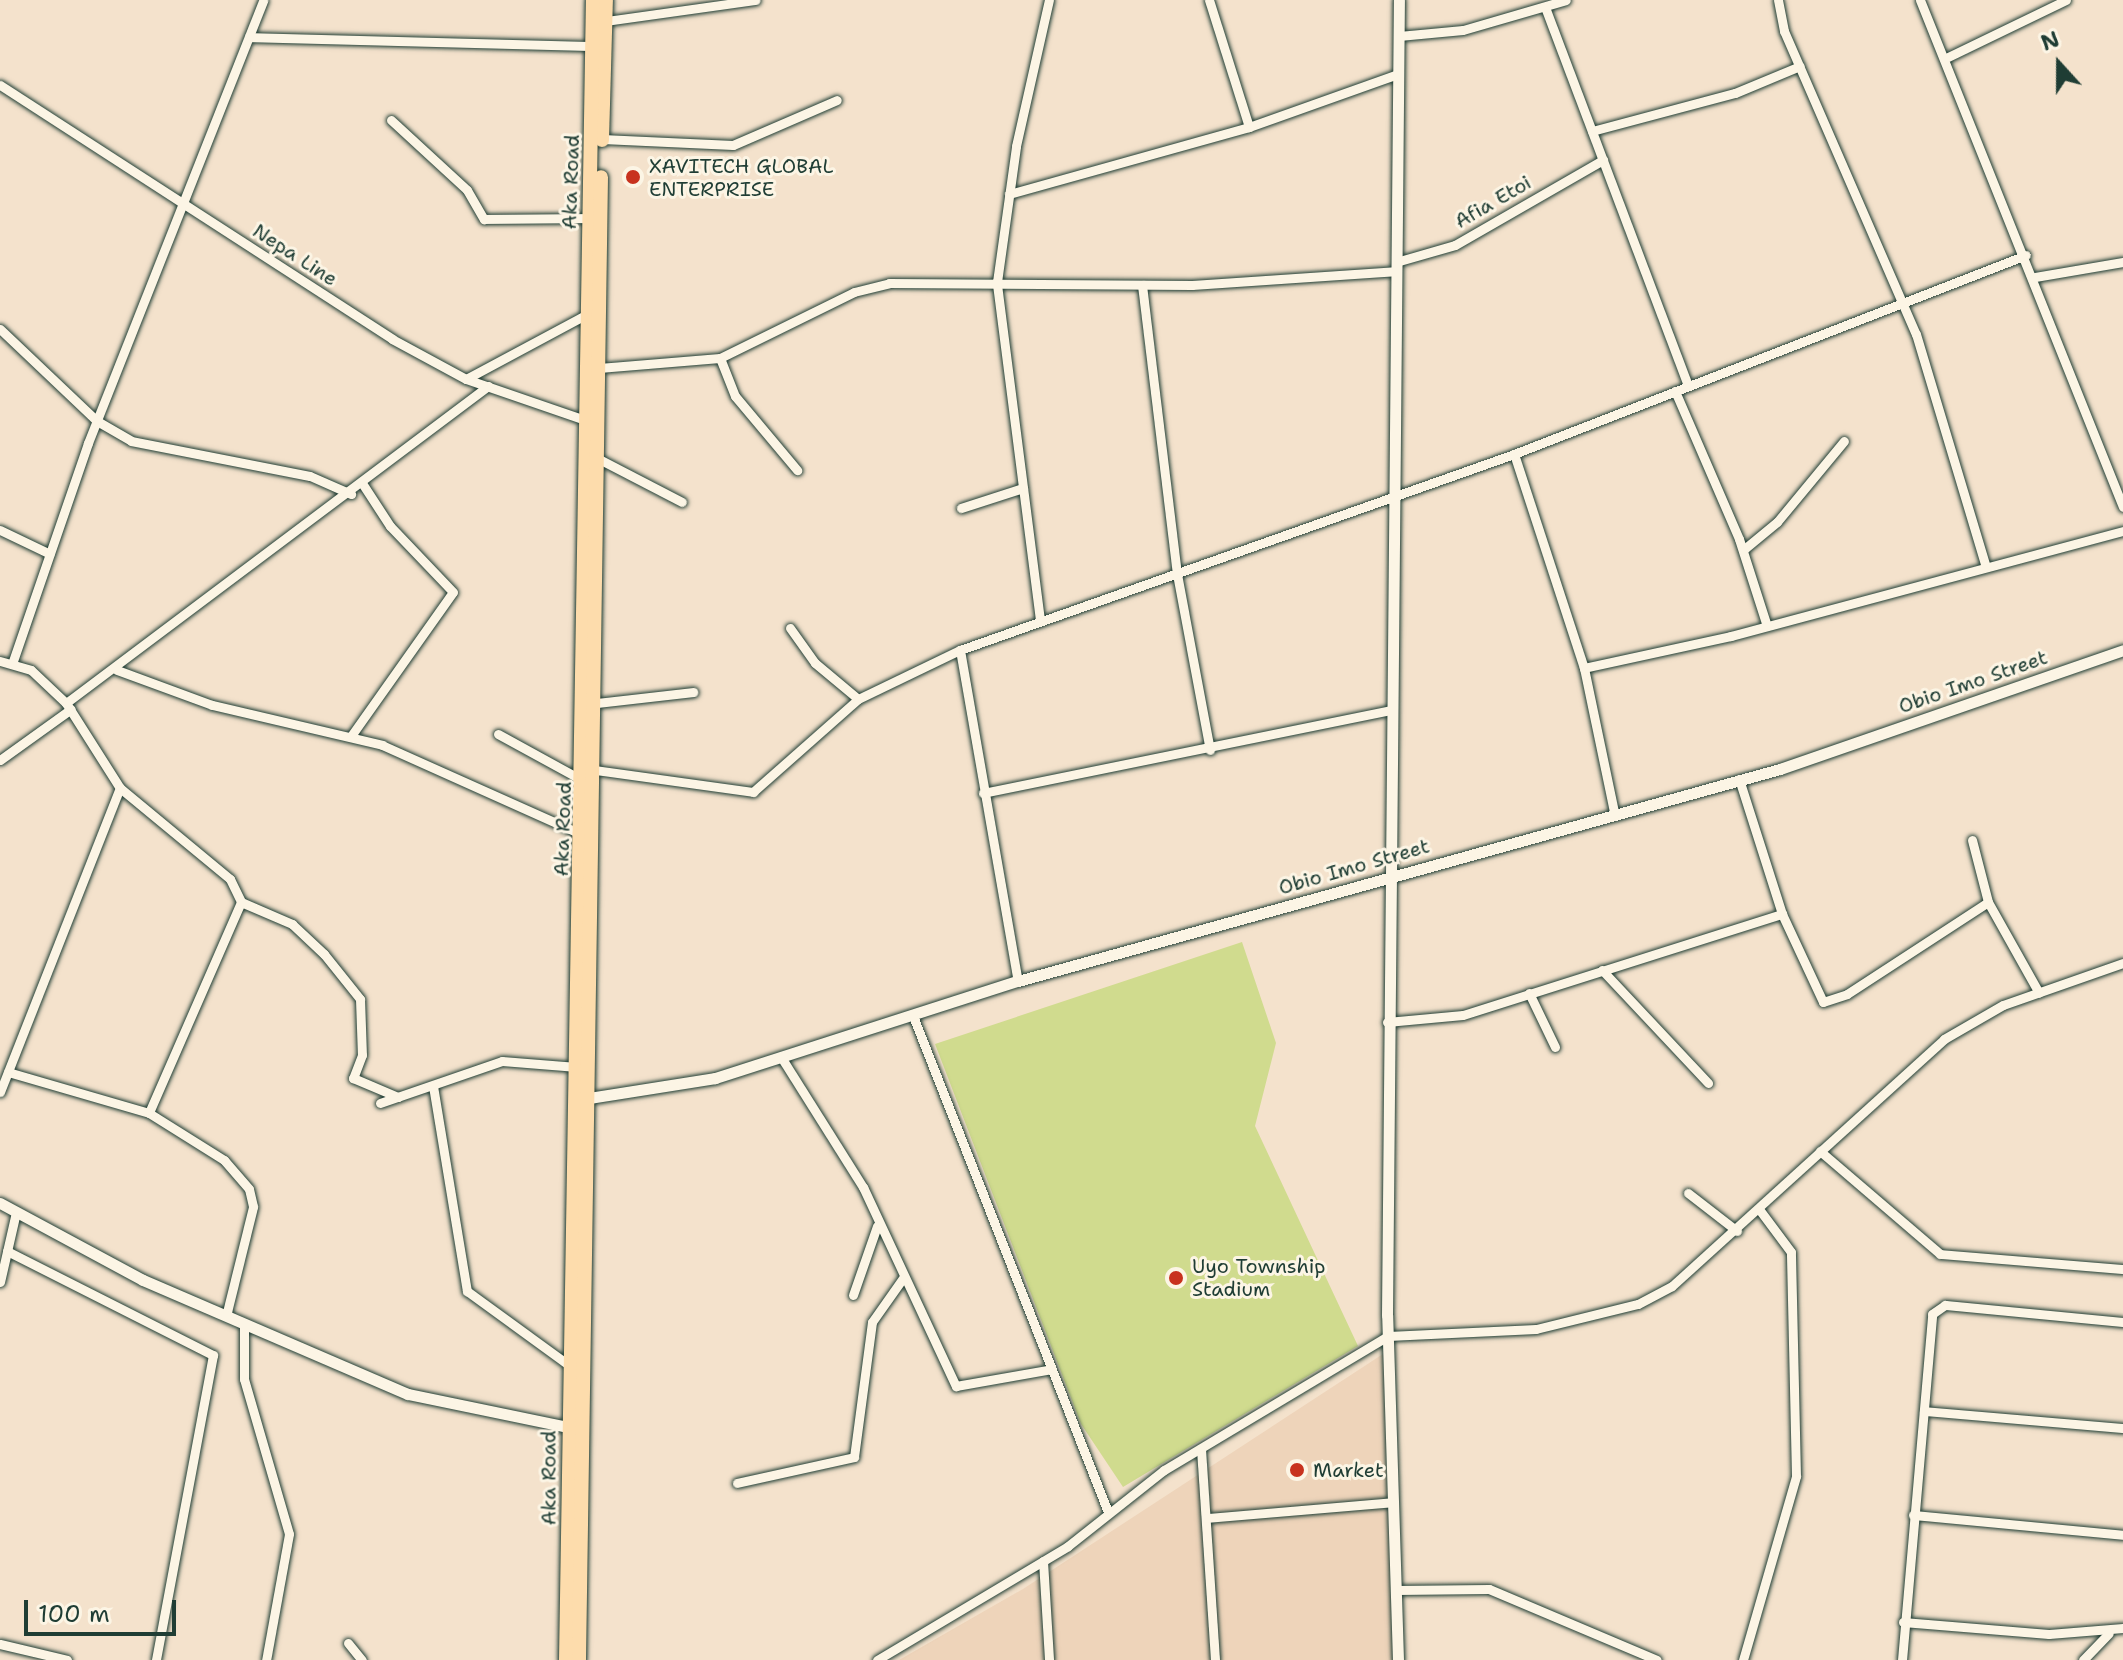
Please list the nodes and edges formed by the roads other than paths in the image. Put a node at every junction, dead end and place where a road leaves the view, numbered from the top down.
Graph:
1 (263, 0) edge
2 (593, 0) edge
3 (606, 0) edge
4 (756, 0) edge
5 (1049, 0) edge
6 (1209, 0) edge
7 (1399, 0) edge
8 (1566, 0) edge
9 (1778, 0) edge
10 (1920, 0) edge
11 (2066, 0) edge
12 (1545, 7) junction
13 (606, 21) junction
14 (1399, 36) junction
15 (249, 37) junction
16 (594, 46) junction
17 (1948, 57) junction
18 (1800, 66) junction
19 (1398, 74) junction
20 (0, 85) edge
21 (837, 100) dead end
22 (391, 120) dead end
23 (1249, 127) junction
24 (1592, 131) junction
25 (602, 139) junction
26 (1603, 160) junction
27 (1009, 194) junction
28 (182, 204) junction
29 (590, 218) junction
30 (2026, 255) junction
31 (2123, 262) edge
32 (1395, 266) junction
33 (2035, 277) junction
34 (997, 282) junction
35 (1142, 285) junction
36 (1902, 304) junction
37 (589, 313) junction
38 (0, 329) edge
39 (720, 358) junction
40 (599, 368) junction
41 (466, 379) junction
42 (488, 386) junction
43 (1688, 386) junction
44 (1675, 391) junction
45 (97, 421) junction
46 (588, 421) junction
47 (1844, 441) dead end
48 (1514, 454) junction
49 (601, 460) junction
50 (797, 470) dead end
51 (362, 483) junction
52 (1023, 488) junction
53 (351, 494) junction
54 (1389, 494) junction
55 (682, 502) dead end
56 (2123, 507) edge
57 (961, 508) dead end
58 (0, 530) edge
59 (2123, 531) edge
60 (1743, 550) junction
61 (50, 554) junction
62 (1985, 564) junction
63 (1177, 574) junction
64 (1040, 620) junction
65 (1767, 626) junction
66 (790, 628) dead end
67 (960, 650) junction
68 (2123, 650) edge
69 (0, 661) edge
70 (13, 661) junction
71 (1584, 668) junction
72 (117, 670) junction
73 (693, 692) dead end
74 (858, 699) junction
75 (597, 703) junction
76 (68, 706) junction
77 (1390, 710) junction
78 (498, 734) dead end
79 (351, 736) junction
80 (1210, 750) junction
81 (0, 760) edge
82 (590, 776) junction
83 (1739, 779) junction
84 (120, 788) junction
85 (983, 793) junction
86 (1614, 812) junction
87 (583, 835) junction
88 (1972, 840) dead end
89 (1388, 876) junction
90 (241, 902) junction
91 (1988, 902) junction
92 (1782, 914) junction
93 (2123, 963) edge
94 (1602, 970) junction
95 (1018, 981) junction
96 (1529, 993) junction
97 (2039, 993) junction
98 (913, 1016) junction
99 (1387, 1022) junction
100 (1555, 1047) dead end
101 (781, 1057) junction
102 (577, 1067) junction
103 (8, 1072) junction
104 (1708, 1083) dead end
105 (433, 1086) junction
106 (0, 1092) edge
107 (398, 1097) junction
108 (589, 1098) junction
109 (380, 1103) dead end
110 (149, 1113) junction
111 (1820, 1151) junction
112 (1688, 1193) dead end
113 (0, 1203) edge
114 (1759, 1209) junction
115 (16, 1212) junction
116 (877, 1226) junction
117 (1737, 1231) junction
118 (7, 1251) junction
119 (2123, 1269) edge
120 (903, 1278) junction
121 (0, 1282) edge
122 (853, 1295) dead end
123 (226, 1316) junction
124 (2123, 1322) edge
125 (244, 1324) junction
126 (1388, 1336) junction
127 (570, 1366) junction
128 (1052, 1369) junction
129 (1924, 1411) junction
130 (2123, 1428) edge
131 (576, 1429) junction
132 (1201, 1449) junction
133 (737, 1483) dead end
134 (1393, 1502) junction
135 (1108, 1512) junction
136 (1913, 1515) junction
137 (1207, 1518) junction
138 (2123, 1535) edge
139 (1043, 1561) junction
140 (1396, 1590) junction
141 (1903, 1622) junction
142 (2123, 1628) edge
143 (2109, 1633) junction
144 (348, 1643) dead end
145 (0, 1644) edge
146 (67, 1660) edge
147 (156, 1660) edge
148 (266, 1660) edge
149 (362, 1660) edge
150 (566, 1660) edge
151 (579, 1660) edge
152 (877, 1660) edge
153 (1049, 1660) edge
154 (1215, 1660) edge
155 (1398, 1660) edge
156 (1657, 1660) edge
157 (1743, 1660) edge
158 (1902, 1660) edge
159 (2083, 1660) edge

1 - 15 street
2 - 16 main road, Aka Road
3 - 13 main road, Aka Road
4 - 13 street
5 - 27 street
6 - 23 street
7 - 14 street
8 - 12 street
9 - 18 street
10 - 17 street
11 - 17 street
12 - 14 street
12 - 24 street
13 - 25 main road, Aka Road
14 - 19 street
15 - 16 street
15 - 28 street
16 - 29 main road, Aka Road
17 - 30 street
18 - 24 street
18 - 36 street
19 - 23 street
19 - 32 street
20 - 28 street, Nepa Line
21 - 25 street
22 - 29 street
23 - 27 street
24 - 26 street
25 - 40 main road, Aka Road
26 - 32 street, Afia Etoi
26 - 43 street
27 - 34 street
28 - 41 street, Nepa Line
28 - 45 street
29 - 37 main road, Aka Road
30 - 33 street
30 - 36 street
31 - 33 street
32 - 35 street, Afia Etoi
32 - 54 street
33 - 56 street
34 - 35 street, Afia Etoi
34 - 39 street, Afia Etoi
34 - 52 street
35 - 63 street
36 - 43 street
36 - 62 street
37 - 41 street
37 - 46 main road, Aka Road
38 - 45 street
39 - 40 street
39 - 50 street
40 - 49 main road, Aka Road
41 - 42 street, Nepa Line
42 - 46 street, Nepa Line
42 - 51 street
43 - 44 street
44 - 48 street
44 - 60 street
45 - 53 street
45 - 61 street
46 - 82 main road, Aka Road
47 - 60 street
48 - 54 street
48 - 71 street
49 - 55 street
49 - 75 main road, Aka Road
51 - 53 street
51 - 79 street
52 - 57 street
52 - 64 street
53 - 72 street
54 - 63 street
54 - 77 street
58 - 61 street
59 - 62 street
60 - 65 street
61 - 70 street
62 - 65 street
63 - 64 street
63 - 80 street
64 - 67 street
65 - 71 street
66 - 74 street
67 - 74 street
67 - 85 street
68 - 83 street, Obio Imo Street
69 - 70 street
70 - 76 street
71 - 86 street
72 - 76 street
72 - 79 street
73 - 75 street
74 - 82 street
75 - 82 main road, Aka Road
76 - 81 street
76 - 84 street
77 - 80 street
77 - 89 street
78 - 82 street
79 - 87 street
80 - 85 street
82 - 87 main road, Aka Road
82 - 108 main road, Aka Road
83 - 86 street, Obio Imo Street
83 - 92 street
84 - 90 street
84 - 103 street
85 - 95 street
86 - 89 street, Obio Imo Street
87 - 102 main road, Aka Road
88 - 91 street
89 - 95 street, Obio Imo Street
89 - 99 street
90 - 107 street
90 - 110 street
91 - 92 street
91 - 97 street
92 - 94 street
93 - 97 street
94 - 96 street
94 - 104 street
95 - 98 street, Obio Imo Street
96 - 99 street
96 - 100 street
97 - 111 street
98 - 101 street, Obio Imo Street
98 - 128 street
99 - 126 street
101 - 108 street, Obio Imo Street
101 - 116 street
102 - 105 street
102 - 127 main road, Aka Road
103 - 106 street
103 - 110 street
105 - 107 street
105 - 127 street
107 - 109 street
108 - 131 main road, Aka Road
110 - 123 street
111 - 114 street
111 - 119 street
112 - 117 street
113 - 115 street
114 - 117 street
114 - 157 street
115 - 118 street
115 - 123 street
116 - 120 street
116 - 122 street
117 - 126 street
118 - 121 street
118 - 147 street
120 - 128 street
120 - 133 street
123 - 125 street
124 - 129 street
125 - 131 street
125 - 148 street
126 - 132 street
126 - 134 street
127 - 131 main road, Aka Road
128 - 135 street
129 - 130 street
129 - 136 street
131 - 150 main road, Aka Road
131 - 151 main road, Aka Road
132 - 135 street
132 - 137 street
134 - 137 street
134 - 140 street
135 - 139 street
136 - 138 street
136 - 141 street
137 - 154 street
139 - 152 street
139 - 153 street
140 - 155 street
140 - 156 street
141 - 143 street
141 - 158 street
142 - 143 street
143 - 159 street
144 - 149 street
145 - 146 street

